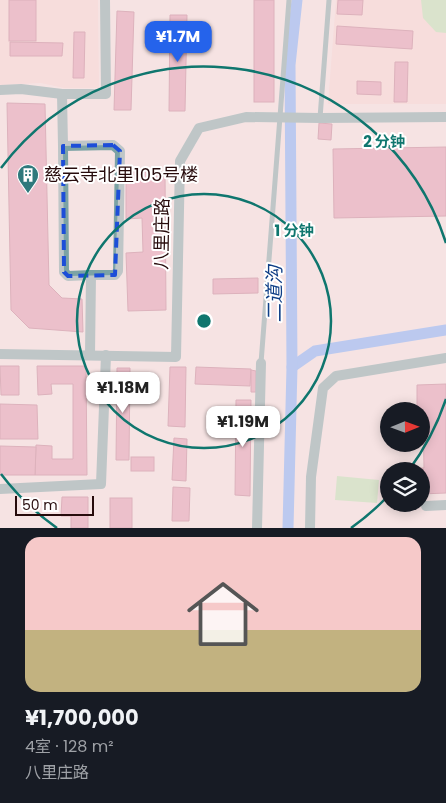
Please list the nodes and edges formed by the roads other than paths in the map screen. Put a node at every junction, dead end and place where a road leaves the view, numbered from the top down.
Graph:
1 (105, 0) edge
2 (289, 0) edge
3 (329, 0) edge
4 (0, 90) edge
5 (62, 94) junction
6 (446, 116) edge
7 (279, 117) junction
8 (320, 118) junction
9 (63, 146) junction
10 (91, 275) junction
11 (0, 354) edge
12 (90, 355) junction
13 (106, 355) junction
14 (446, 358) edge
15 (261, 363) joint
16 (0, 489) edge
17 (446, 505) edge
18 (430, 506) edge
19 (257, 528) edge
20 (310, 528) edge

1 - 5 street
2 - 7 lane
3 - 8 lane
4 - 5 street
5 - 9 street
6 - 8 street, 八里庄路
7 - 8 street, 八里庄路
7 - 13 street, 八里庄路
7 - 15 lane
9 - 10 street
9 - 10 street
10 - 12 street
11 - 12 street, 八里庄路
12 - 13 street, 八里庄路
13 - 16 street
14 - 20 street
15 - 19 street
17 - 18 street

